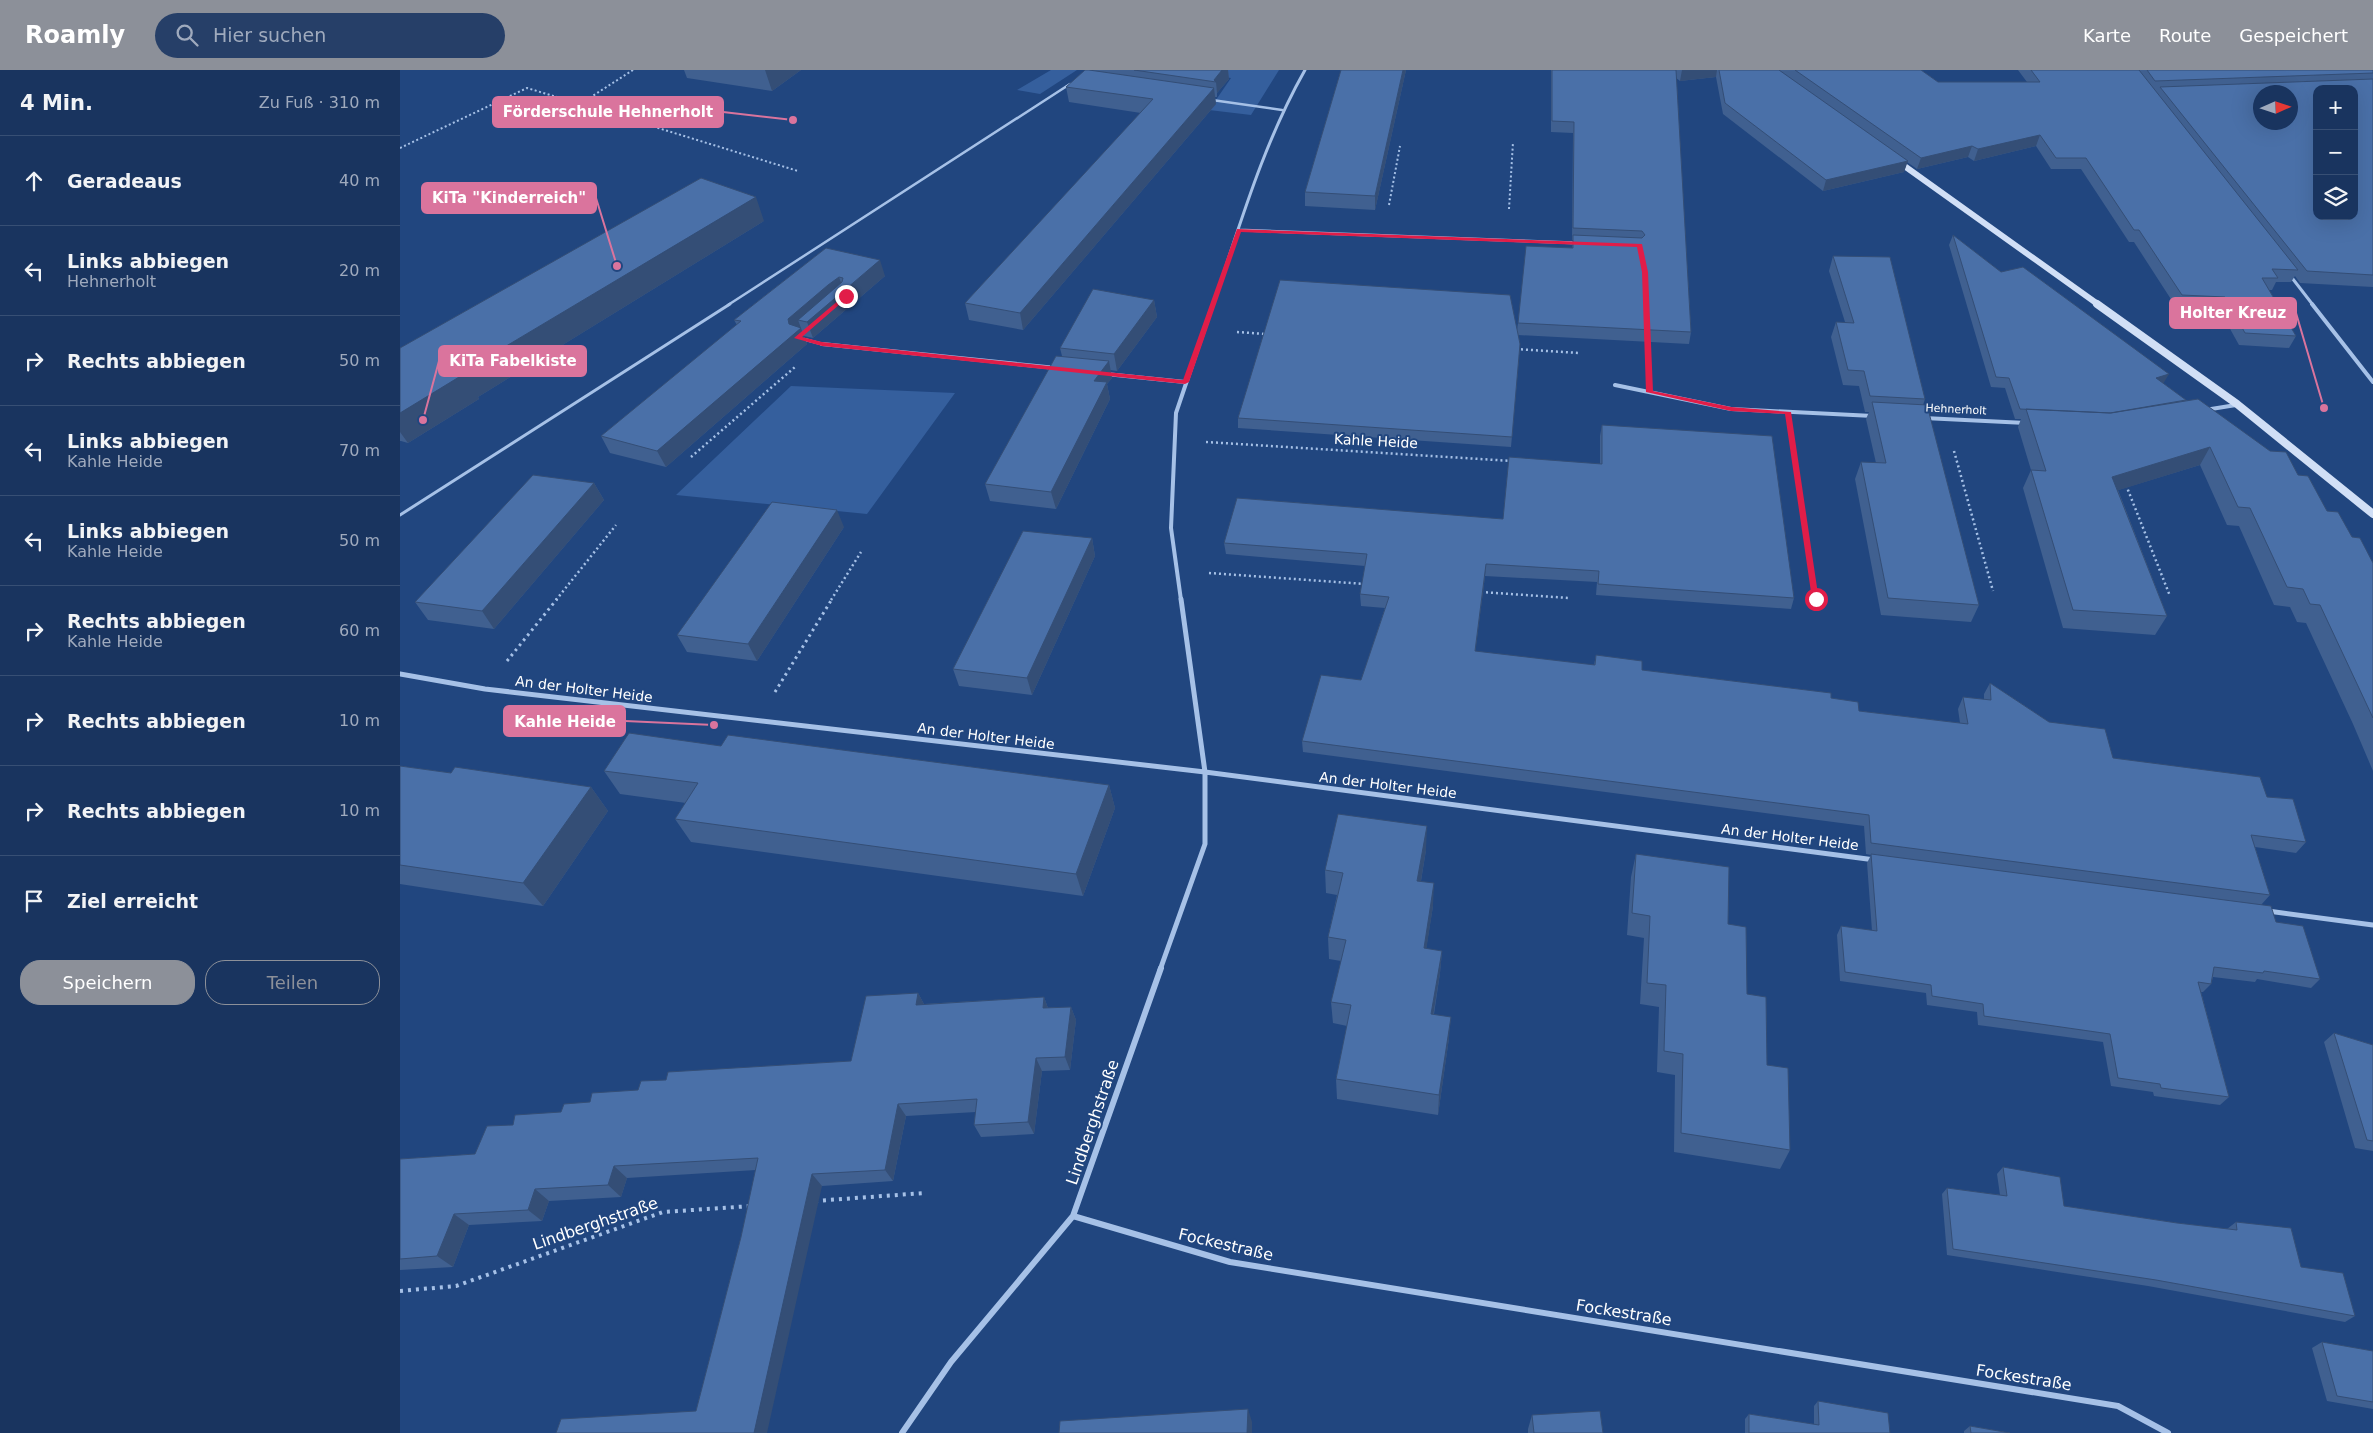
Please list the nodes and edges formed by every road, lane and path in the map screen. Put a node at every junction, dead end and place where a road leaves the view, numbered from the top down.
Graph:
1 (633, 70) edge
2 (1305, 70) edge
3 (1076, 80) edge
4 (1204, 98) edge
5 (580, 104) junction
6 (1282, 110) junction
7 (1513, 142) dead end
8 (1400, 146) dead end
9 (400, 148) edge
10 (1891, 156) edge
11 (798, 171) dead end
12 (1239, 230) junction
13 (1384, 235) junction
14 (1508, 240) junction
15 (1583, 243) edge
16 (2284, 268) edge
17 (1204, 330) junction
18 (804, 332) edge
19 (1273, 334) edge
20 (1648, 336) edge
21 (822, 344) junction
22 (1510, 349) edge
23 (1579, 353) dead end
24 (1057, 368) edge
25 (1096, 373) edge
26 (1185, 382) junction
27 (2373, 382) edge
28 (1615, 385) dead end
29 (1650, 392) junction
30 (2237, 404) junction
31 (2198, 411) edge
32 (1788, 412) junction
33 (1876, 416) edge
34 (1916, 418) edge
35 (1945, 419) junction
36 (2033, 424) edge
37 (1175, 440) junction
38 (691, 457) dead end
39 (1517, 461) edge
40 (2124, 480) edge
41 (2373, 514) edge
42 (400, 515) edge
43 (616, 525) dead end
44 (861, 552) dead end
45 (1176, 571) junction
46 (1373, 584) edge
47 (1471, 591) edge
48 (1993, 591) dead end
49 (2170, 596) dead end
50 (1569, 598) dead end
51 (1816, 599) dead end
52 (400, 674) edge
53 (485, 689) junction
54 (757, 720) junction
55 (1205, 772) junction
56 (1884, 861) edge
57 (2266, 911) edge
58 (2373, 925) edge
59 (924, 1193) dead end
60 (808, 1202) edge
61 (760, 1205) edge
62 (1073, 1216) junction
63 (400, 1291) edge
64 (902, 1433) edge
65 (2168, 1433) edge

1 - 5 path
2 - 6 street
3 - 42 lane
4 - 6 lane
5 - 9 path
5 - 11 path
6 - 12 street
7 - 14 path
8 - 13 path
10 - 30 street
12 - 13 street
12 - 17 street
13 - 14 street
14 - 15 street
16 - 27 street
17 - 19 path
17 - 26 street
18 - 21 lane
20 - 29 path
21 - 24 street
21 - 38 path
22 - 23 path
25 - 26 street
26 - 37 street
28 - 29 street
29 - 32 street
30 - 31 street
30 - 41 street
32 - 33 street
32 - 51 path
34 - 35 street, Hehnerholt
35 - 36 street, Hehnerholt
35 - 48 path
37 - 39 path, Kahle Heide
37 - 45 street
40 - 49 path
43 - 53 path
44 - 54 path
45 - 46 path
45 - 55 street
47 - 50 path
52 - 53 street, An der Holter Heide
53 - 54 street, An der Holter Heide
54 - 55 street, An der Holter Heide
55 - 56 street, An der Holter Heide
55 - 62 street, Lindberghstraße
57 - 58 street
59 - 60 path
61 - 63 path, Lindberghstraße
62 - 64 street, Lindberghstraße
62 - 65 street, Fockestraße

